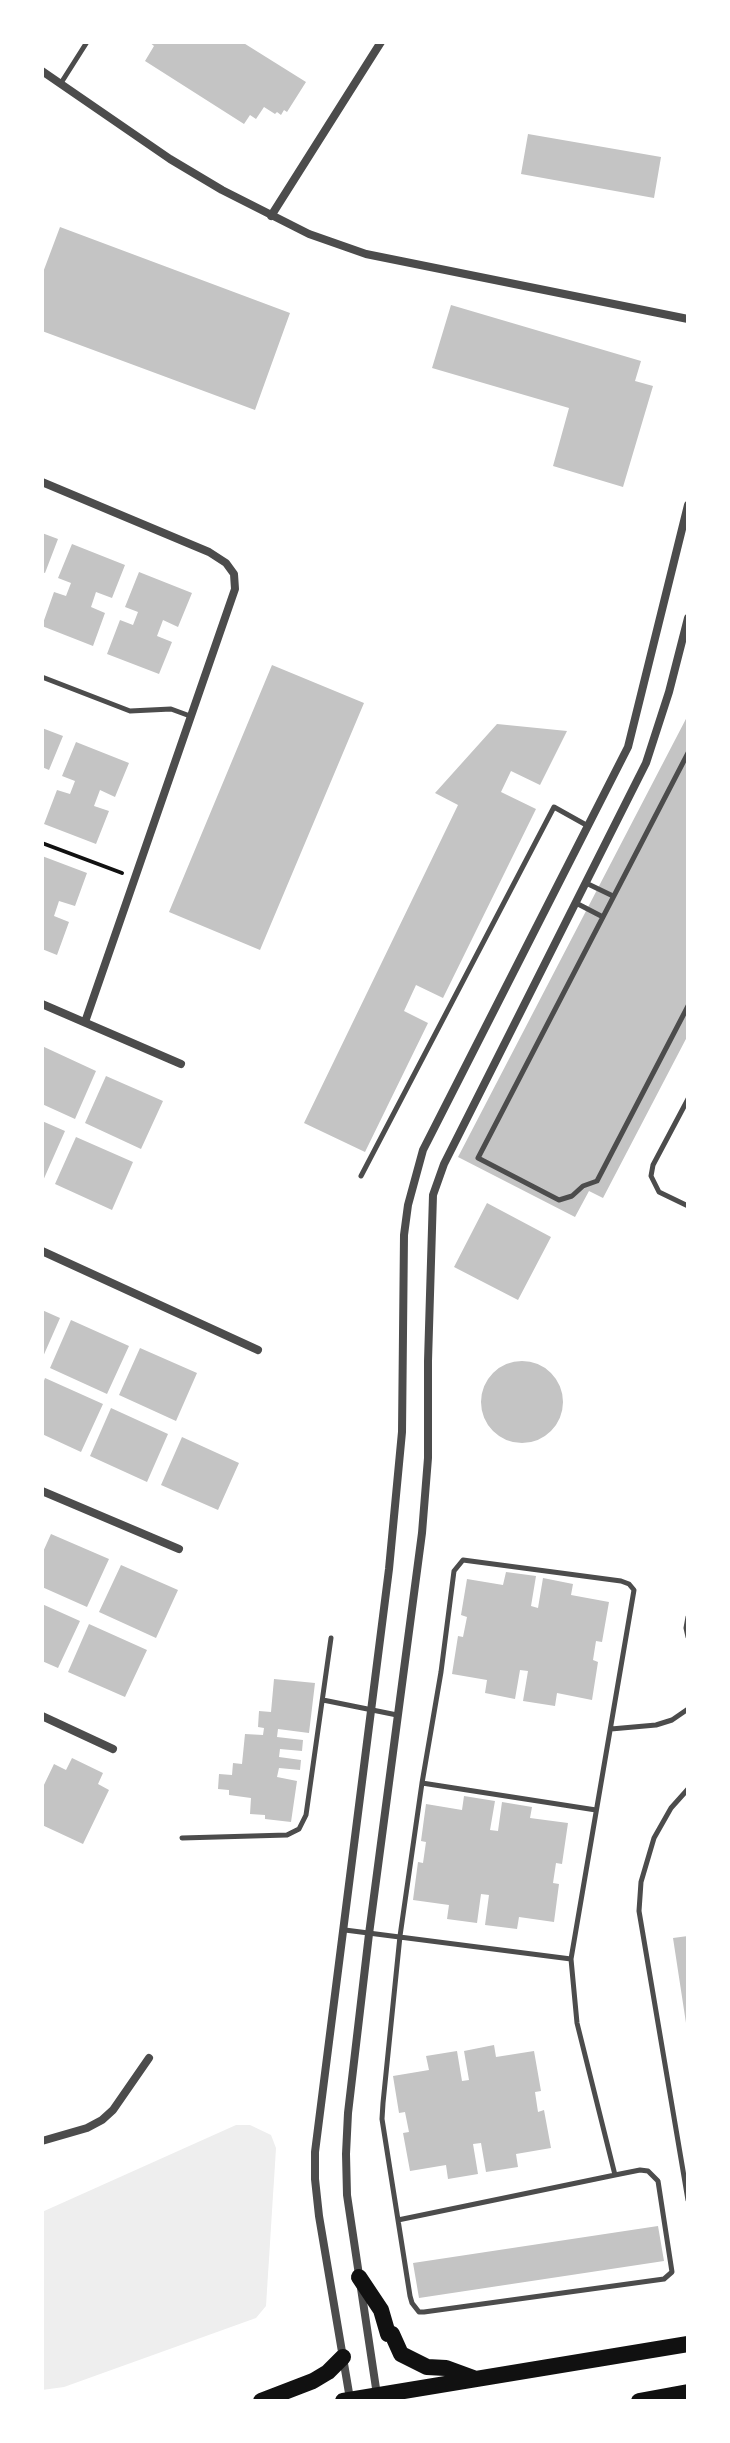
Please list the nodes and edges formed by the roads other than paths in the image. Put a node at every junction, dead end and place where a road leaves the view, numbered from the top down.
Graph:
1 (87, 42) edge
2 (381, 42) edge
3 (42, 71) edge
4 (61, 83) junction
5 (271, 216) junction
6 (688, 319) edge
7 (42, 482) edge
8 (688, 505) edge
9 (688, 618) edge
10 (42, 677) edge
11 (191, 716) junction
12 (688, 753) edge
13 (590, 826) junction
14 (610, 835) junction
15 (585, 883) junction
16 (613, 896) junction
17 (576, 903) junction
18 (603, 917) junction
19 (42, 1004) edge
20 (688, 1006) edge
21 (85, 1022) junction
22 (181, 1064) dead end
23 (688, 1099) edge
24 (361, 1176) dead end
25 (688, 1206) edge
26 (42, 1251) edge
27 (258, 1350) dead end
28 (42, 1491) edge
29 (179, 1549) dead end
30 (688, 1617) edge
31 (688, 1637) edge
32 (331, 1638) dead end
33 (323, 1700) junction
34 (688, 1709) edge
35 (373, 1711) junction
36 (42, 1716) edge
37 (398, 1716) junction
38 (611, 1729) junction
39 (113, 1749) dead end
40 (422, 1783) junction
41 (688, 1789) edge
42 (596, 1810) junction
43 (182, 1838) dead end
44 (345, 1930) junction
45 (369, 1934) junction
46 (400, 1936) junction
47 (571, 1959) junction
48 (149, 2058) dead end
49 (42, 2141) edge
50 (615, 2175) junction
51 (688, 2200) edge
52 (398, 2220) junction
53 (359, 2277) junction
54 (688, 2344) edge
55 (343, 2357) junction
56 (478, 2379) junction
57 (688, 2392) edge
58 (374, 2398) edge
59 (351, 2400) edge
60 (261, 2401) edge
61 (343, 2401) edge
62 (639, 2401) edge

1 - 4 lane
2 - 5 street
3 - 4 street
4 - 5 street
5 - 6 street
7 - 11 street
8 - 13 street
9 - 14 street
10 - 11 lane
11 - 21 street
12 - 16 lane
13 - 14 street
13 - 24 lane
13 - 35 street
14 - 15 street
15 - 16 lane
15 - 17 street
16 - 18 lane
17 - 18 lane
17 - 37 street
18 - 20 lane
19 - 21 street
21 - 22 street
23 - 25 lane
26 - 27 street
28 - 29 street
30 - 31 lane
32 - 33 lane
33 - 35 lane
33 - 43 lane
34 - 38 lane
35 - 37 lane
35 - 44 street
36 - 39 street
37 - 45 street
38 - 40 lane
38 - 42 lane
40 - 42 lane
40 - 46 lane
41 - 51 lane
42 - 47 lane
44 - 45 lane
44 - 55 street
45 - 46 lane
45 - 53 street
46 - 47 lane
46 - 52 lane
47 - 50 lane
48 - 49 street
50 - 52 lane
50 - 52 lane
53 - 56 main road
53 - 58 street
54 - 56 main road
55 - 59 street
55 - 60 main road
56 - 58 main road
57 - 62 main road
58 - 59 main road
59 - 61 main road

